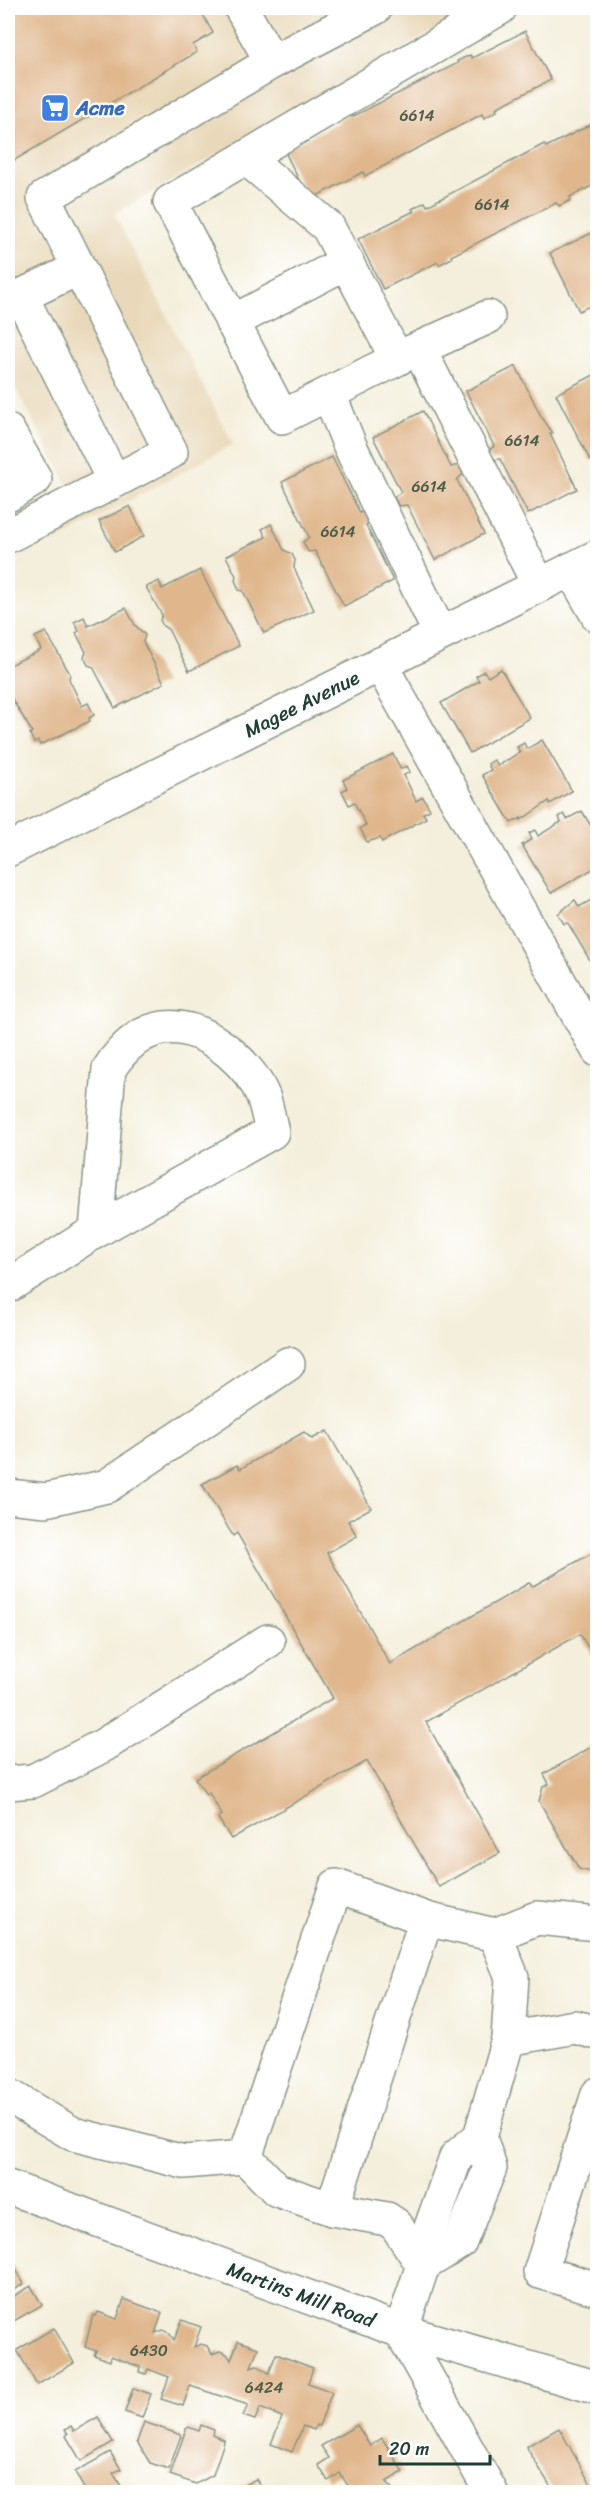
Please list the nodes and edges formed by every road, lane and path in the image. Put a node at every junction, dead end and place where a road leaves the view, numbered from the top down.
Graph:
1 (241, 8) edge
2 (375, 8) edge
3 (500, 8) edge
4 (272, 62) junction
5 (246, 158) junction
6 (347, 262) junction
7 (79, 268) junction
8 (14, 292) edge
9 (488, 318) dead end
10 (232, 322) junction
11 (408, 354) junction
12 (329, 394) junction
13 (8, 431) edge
14 (114, 481) junction
15 (8, 495) edge
16 (8, 536) edge
17 (584, 562) edge
18 (539, 585) junction
19 (597, 616) edge
20 (441, 634) junction
21 (380, 664) junction
22 (8, 850) edge
23 (597, 1050) edge
24 (96, 1231) junction
25 (8, 1286) edge
26 (288, 1364) dead end
27 (8, 1496) edge
28 (268, 1641) dead end
29 (8, 1783) edge
30 (426, 1920) junction
31 (597, 1924) edge
32 (495, 1935) junction
33 (597, 2033) edge
34 (508, 2039) junction
35 (597, 2094) edge
36 (8, 2095) edge
37 (245, 2157) junction
38 (8, 2187) edge
39 (332, 2209) junction
40 (423, 2265) junction
41 (597, 2289) edge
42 (401, 2331) junction
43 (597, 2388) edge
44 (491, 2493) edge

1 - 4 street
2 - 4 street
3 - 5 street
4 - 7 street
5 - 6 street
5 - 10 street
6 - 10 street
6 - 11 street
7 - 8 street
7 - 14 street
8 - 14 street
9 - 11 street
10 - 12 street
11 - 12 street
11 - 18 street
12 - 20 street
13 - 15 street
14 - 16 street
17 - 18 street, Magee Avenue
17 - 19 street
18 - 20 street, Magee Avenue
20 - 21 street, Magee Avenue
21 - 22 street, Magee Avenue
21 - 23 street
24 - 24 street
24 - 25 street
26 - 27 street
28 - 29 street
30 - 32 street
30 - 37 street
30 - 39 street
31 - 32 street
32 - 34 street
33 - 34 street
34 - 40 street
35 - 41 street
36 - 37 street
37 - 39 street
38 - 42 street, Martins Mill Road
39 - 40 street
40 - 42 street
42 - 43 street, Martins Mill Road
42 - 44 street

